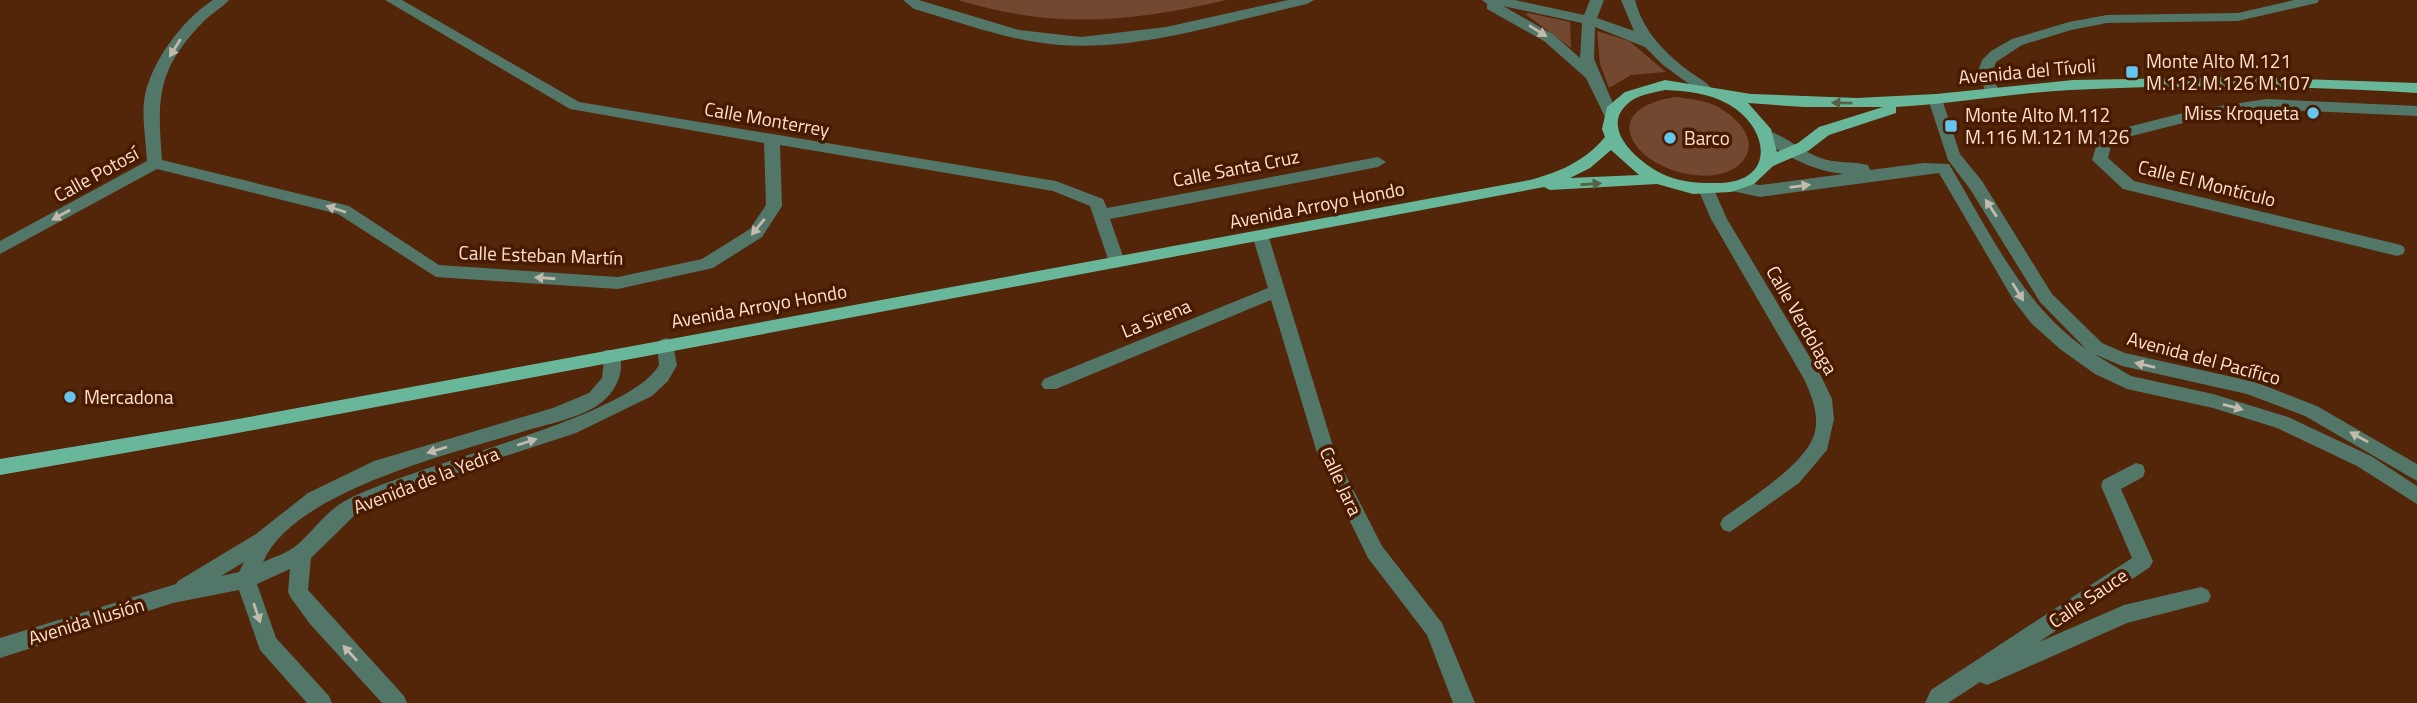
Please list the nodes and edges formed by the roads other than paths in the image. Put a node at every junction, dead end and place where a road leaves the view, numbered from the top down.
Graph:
1 (222, 0) edge
2 (392, 0) edge
3 (910, 0) edge
4 (1307, 0) edge
5 (1479, 0) edge
6 (1489, 0) edge
7 (1551, 0) edge
8 (1597, 0) edge
9 (1628, 0) edge
10 (2312, 0) edge
11 (1536, 7) junction
12 (1588, 22) junction
13 (1648, 43) junction
14 (1589, 74) junction
15 (1705, 89) junction
16 (2417, 89) edge
17 (1993, 92) junction
18 (1725, 96) junction
19 (1935, 99) junction
20 (2417, 111) edge
21 (1611, 115) junction
22 (1768, 136) junction
23 (1612, 139) junction
24 (772, 140) junction
25 (1792, 153) junction
26 (1953, 156) junction
27 (1378, 162) dead end
28 (1767, 162) junction
29 (155, 163) junction
30 (1657, 179) junction
31 (1525, 186) junction
32 (1732, 186) junction
33 (1706, 189) junction
34 (1102, 215) junction
35 (1261, 238) junction
36 (0, 248) edge
37 (2397, 250) dead end
38 (1117, 262) junction
39 (1277, 291) junction
40 (666, 345) junction
41 (611, 355) junction
42 (1050, 384) dead end
43 (0, 467) edge
44 (2136, 471) dead end
45 (2417, 472) edge
46 (2417, 496) edge
47 (1730, 524) dead end
48 (263, 540) junction
49 (301, 554) junction
50 (246, 580) junction
51 (173, 594) junction
52 (2201, 596) dead end
53 (0, 648) edge
54 (1938, 700) edge
55 (321, 703) edge
56 (396, 703) edge
57 (1464, 703) edge

1 -> 29 street, Calle Potosí
2 - 24 street, Calle Monterrey
3 - 4 street
5 -> 14 street
6 - 11 street
7 - 11 street
8 - 12 street
9 - 13 street
10 - 17 street
11 - 12 street
12 - 13 street
12 - 14 street
13 - 15 street
14 - 21 street
15 - 18 main road
15 - 21 main road
16 - 17 main road, Avenida del Tívoli
17 - 19 main road, Avenida del Tívoli
19 -> 18 main road, Avenida del Tívoli
18 - 22 main road
19 - 25 main road, Avenida del Tívoli
19 - 26 street, Avenida del Pacífico
20 - 37 street, Calle El Montículo
21 - 23 main road
22 - 25 street
22 - 28 main road
23 - 30 main road
23 - 31 main road, Avenida Arroyo Hondo
24 -> 29 street, Calle Esteban Martín
24 - 34 street, Calle Monterrey
25 - 26 street
25 - 28 main road, Avenida del Tívoli
45 -> 26 street, Avenida del Pacífico
27 - 34 street, Calle Santa Cruz
28 - 32 main road
29 -> 36 street, Calle Potosí
31 -> 30 main road, Avenida Arroyo Hondo
30 - 33 main road
31 - 35 main road, Avenida Arroyo Hondo
32 - 33 main road
32 -> 46 street
33 - 47 street, Calle Verdolaga
34 - 38 street
35 - 38 main road, Avenida Arroyo Hondo
35 - 39 street, Calle Jara
38 - 40 main road, Avenida Arroyo Hondo
39 - 42 street, La Sirena
39 - 57 street, Calle Jara
40 - 41 main road, Avenida Arroyo Hondo
49 -> 40 street, Avenida de la Yedra
41 - 43 main road, Avenida Arroyo Hondo
41 -> 48 street, Avenida de la Yedra
44 - 54 street, Calle Sauce
48 - 50 street, Avenida de la Yedra
48 - 51 street
49 - 50 street, Avenida de la Yedra
56 -> 49 street
50 - 51 street, Avenida de la Yedra
50 -> 55 street
51 - 53 street, Avenida Ilusión
52 - 54 street, Calle Sauce

